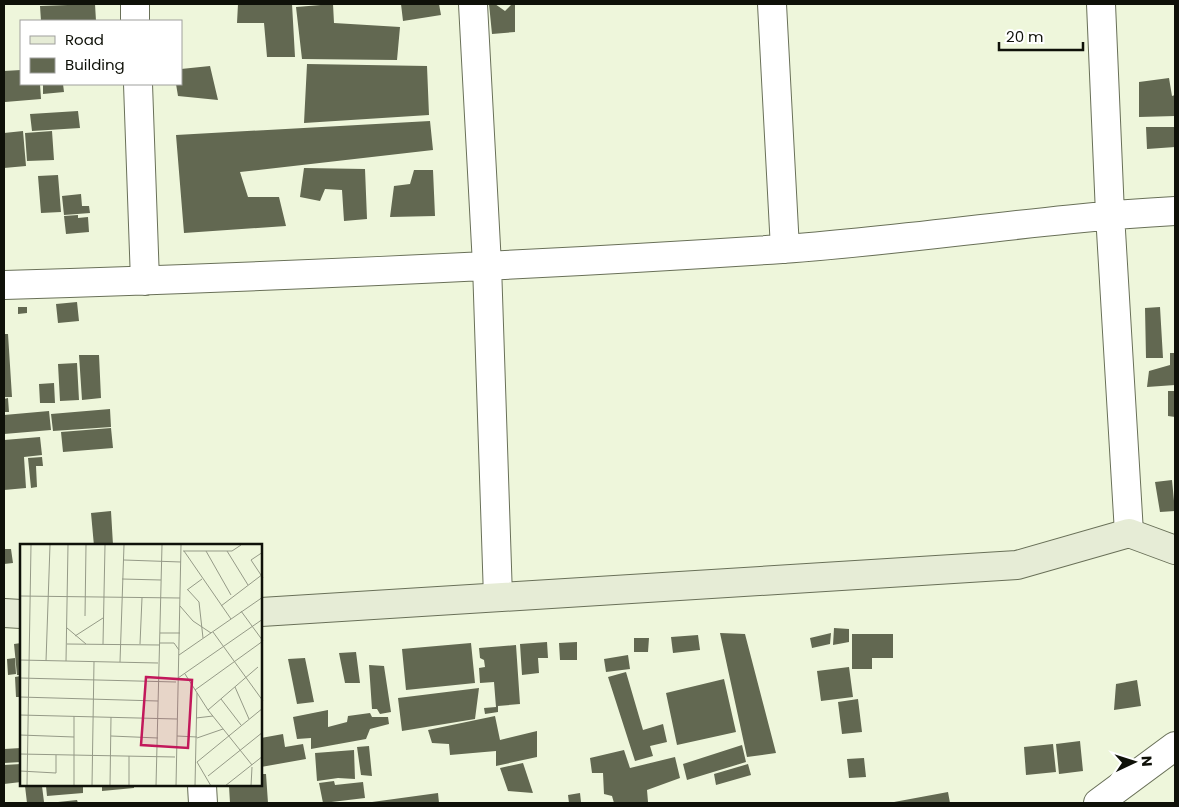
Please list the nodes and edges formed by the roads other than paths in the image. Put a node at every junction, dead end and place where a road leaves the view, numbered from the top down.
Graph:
1 (135, 4) edge
2 (473, 4) edge
3 (772, 4) edge
4 (1102, 4) edge
5 (136, 20) edge
6 (138, 85) edge
7 (1175, 211) edge
8 (1110, 214) junction
9 (785, 249) junction
10 (487, 265) junction
11 (146, 280) junction
12 (4, 285) edge
13 (1129, 533) junction
14 (1175, 550) edge
15 (498, 597) junction
16 (262, 612) edge
17 (4, 613) edge
18 (20, 614) edge
19 (1175, 746) edge
20 (202, 787) edge
21 (203, 803) edge
22 (1098, 803) edge

1 - 5 street
2 - 10 street
3 - 9 street
4 - 8 street
6 - 11 street
7 - 8 street
8 - 9 street
8 - 13 street
9 - 10 street
10 - 11 street
10 - 15 street
11 - 12 street
13 - 14 street
13 - 15 street
15 - 16 street
17 - 18 street
19 - 22 street
20 - 21 street

